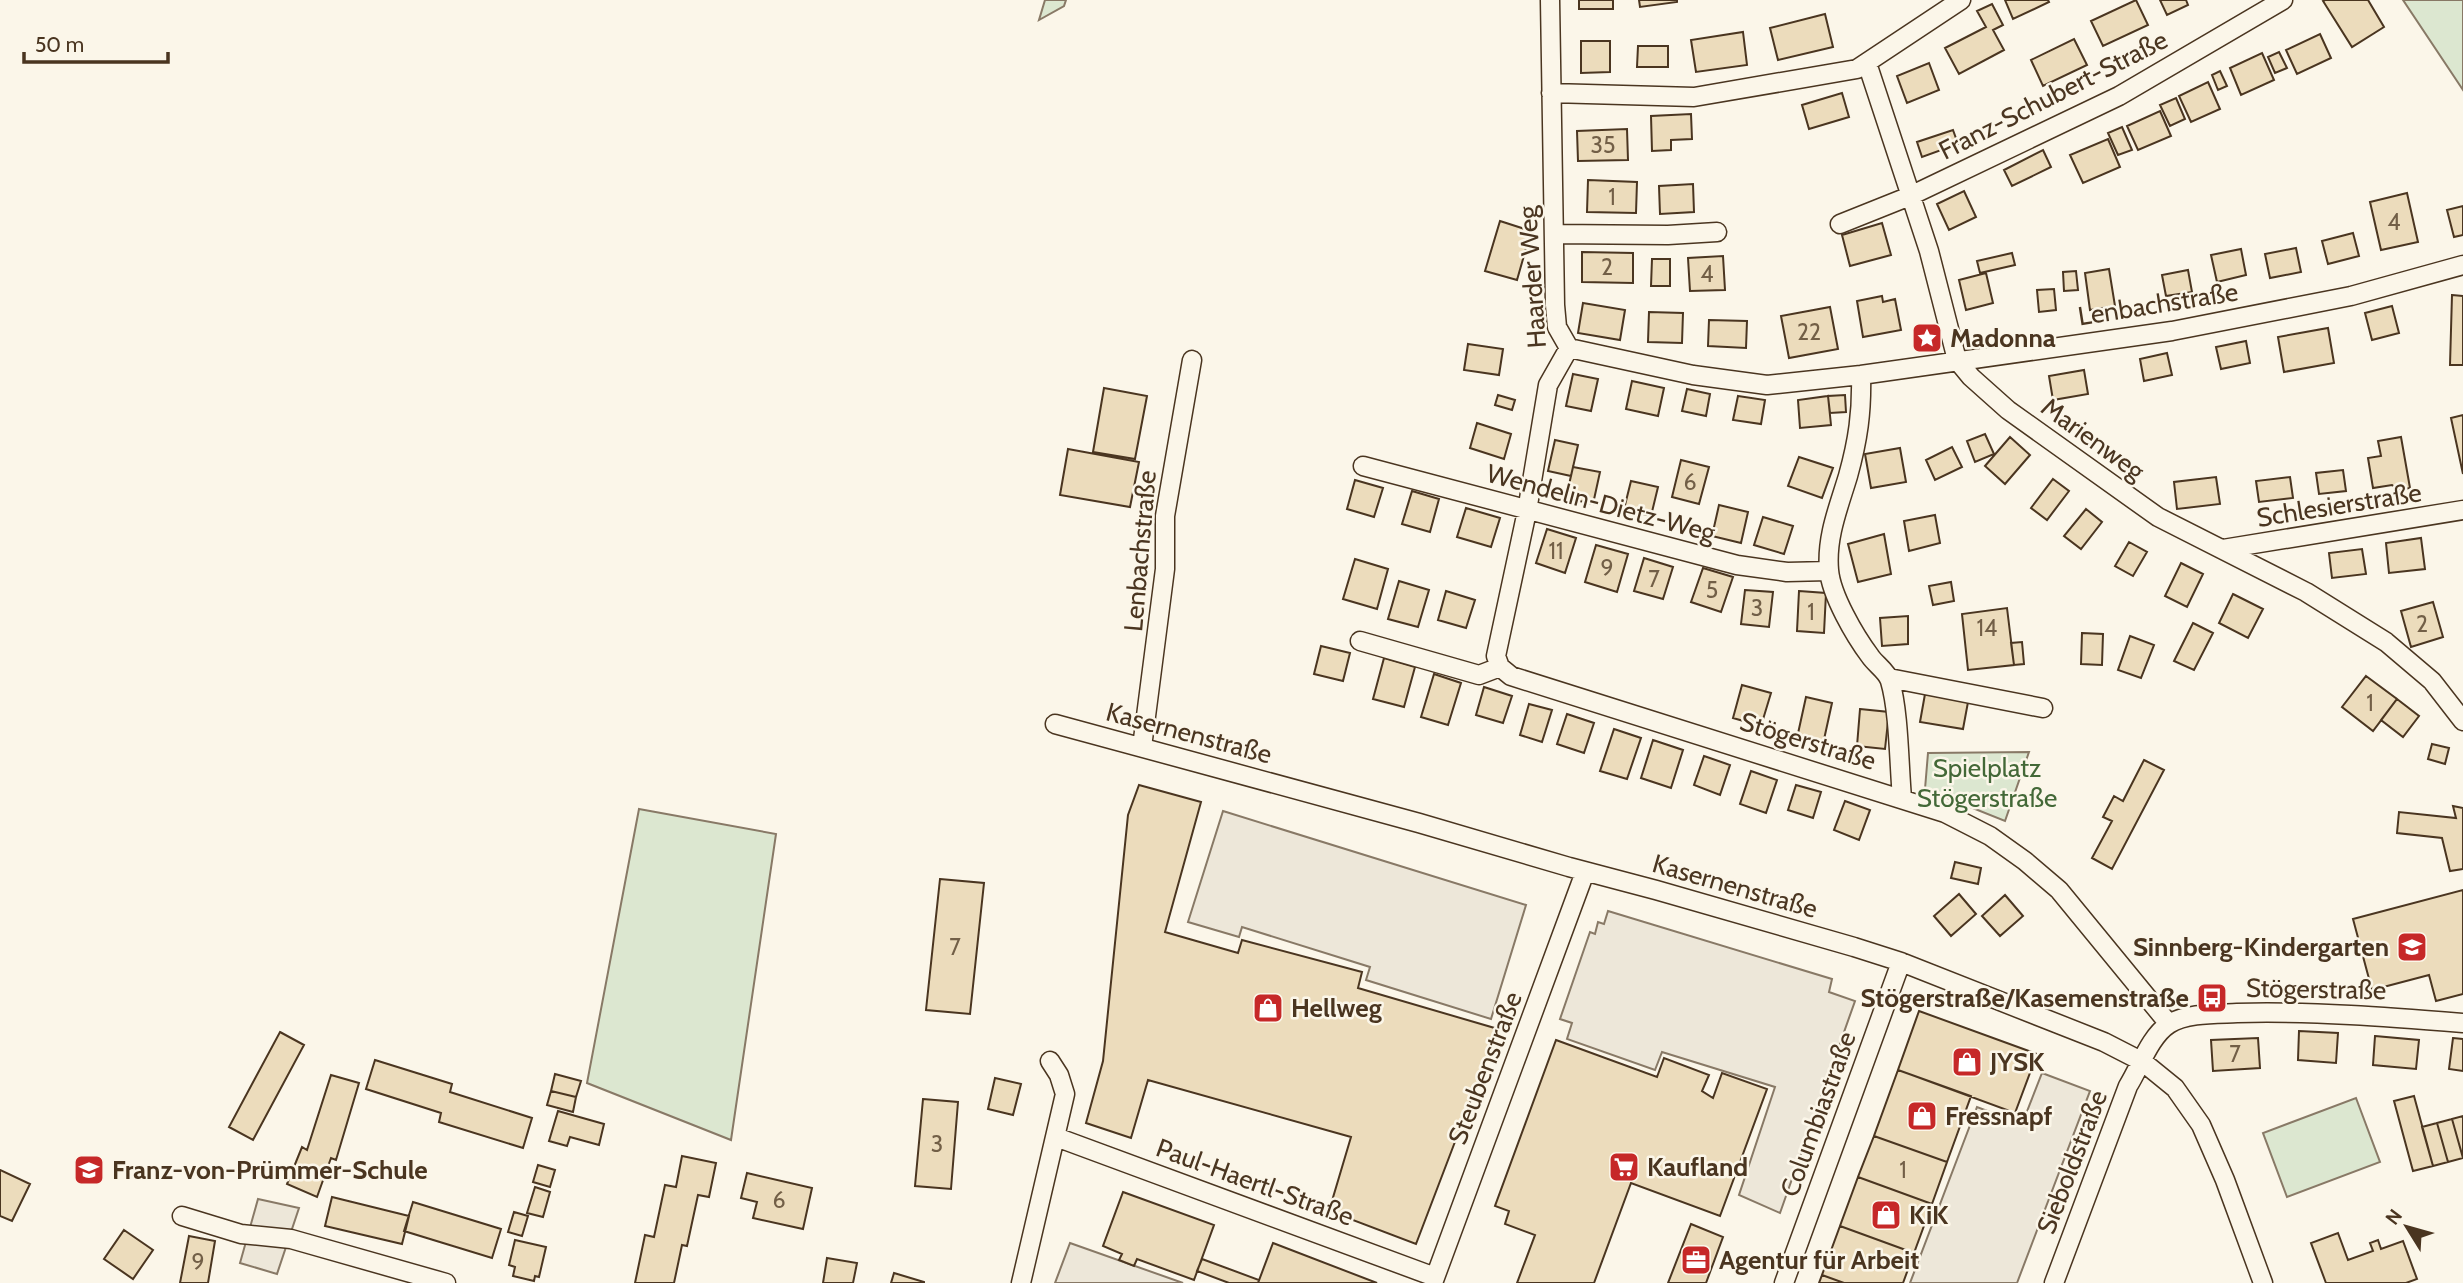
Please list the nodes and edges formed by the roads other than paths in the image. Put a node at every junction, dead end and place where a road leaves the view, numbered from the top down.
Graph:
1 (1550, 0) edge
2 (1961, 0) edge
3 (2283, 0) edge
4 (1867, 63) junction
5 (1551, 93) junction
6 (1910, 196) junction
7 (1840, 223) dead end
8 (1717, 232) dead end
9 (1554, 234) junction
10 (2463, 265) edge
11 (1569, 348) junction
12 (1192, 360) dead end
13 (1957, 360) junction
14 (1861, 375) junction
15 (1363, 466) dead end
16 (2463, 510) edge
17 (1527, 511) junction
18 (2223, 549) junction
19 (1829, 571) junction
20 (1360, 641) dead end
21 (1500, 667) junction
22 (1889, 678) junction
23 (2043, 708) dead end
24 (2463, 720) edge
25 (1055, 724) dead end
26 (1143, 747) junction
27 (1902, 798) junction
28 (1585, 872) junction
29 (1901, 962) junction
30 (2463, 1023) edge
31 (2169, 1024) junction
32 (1049, 1061) dead end
33 (2143, 1062) junction
34 (1056, 1137) junction
35 (182, 1216) dead end
36 (1434, 1280) edge
37 (446, 1283) edge
38 (1021, 1283) edge
39 (1784, 1283) edge
40 (2054, 1283) edge
41 (2263, 1283) edge

1 - 5 street, Haarder Weg
2 - 4 street
3 - 6 street, Franz-Schubert-Straße
4 - 5 street
4 - 6 street, Marienweg
5 - 9 street, Haarder Weg
6 - 7 street, Franz-Schubert-Straße
6 - 13 street, Marienweg
8 - 9 street
9 - 11 street, Haarder Weg
10 - 13 street, Lenbachstraße
11 - 14 street, Lenbachstraße
11 - 17 street, Haarder Weg
12 - 26 street, Lenbachstraße
13 - 14 street, Lenbachstraße
13 - 18 street, Marienweg
14 - 19 street
15 - 17 street, Wendelin-Dietz-Weg
16 - 18 street, Schlesierstraße
17 - 19 street, Wendelin-Dietz-Weg
17 - 21 street, Haarder Weg
18 - 24 street, Marienweg
19 - 22 street
20 - 21 street
21 - 27 street, Stögerstraße
22 - 23 street
22 - 27 street
25 - 26 street, Kasernenstraße
26 - 28 street, Kasernenstraße
27 - 31 street, Stögerstraße
28 - 29 street, Kasernenstraße
28 - 36 street, Steubenstraße
29 - 33 street, Kasernenstraße
29 - 39 street, Columbiastraße
30 - 31 street, Stögerstraße
31 - 33 street
32 - 34 street
33 - 40 street, Sieboldstraße
33 - 41 street, Kasernenstraße
34 - 36 street, Paul-Haertl-Straße
34 - 38 street
35 - 37 street

